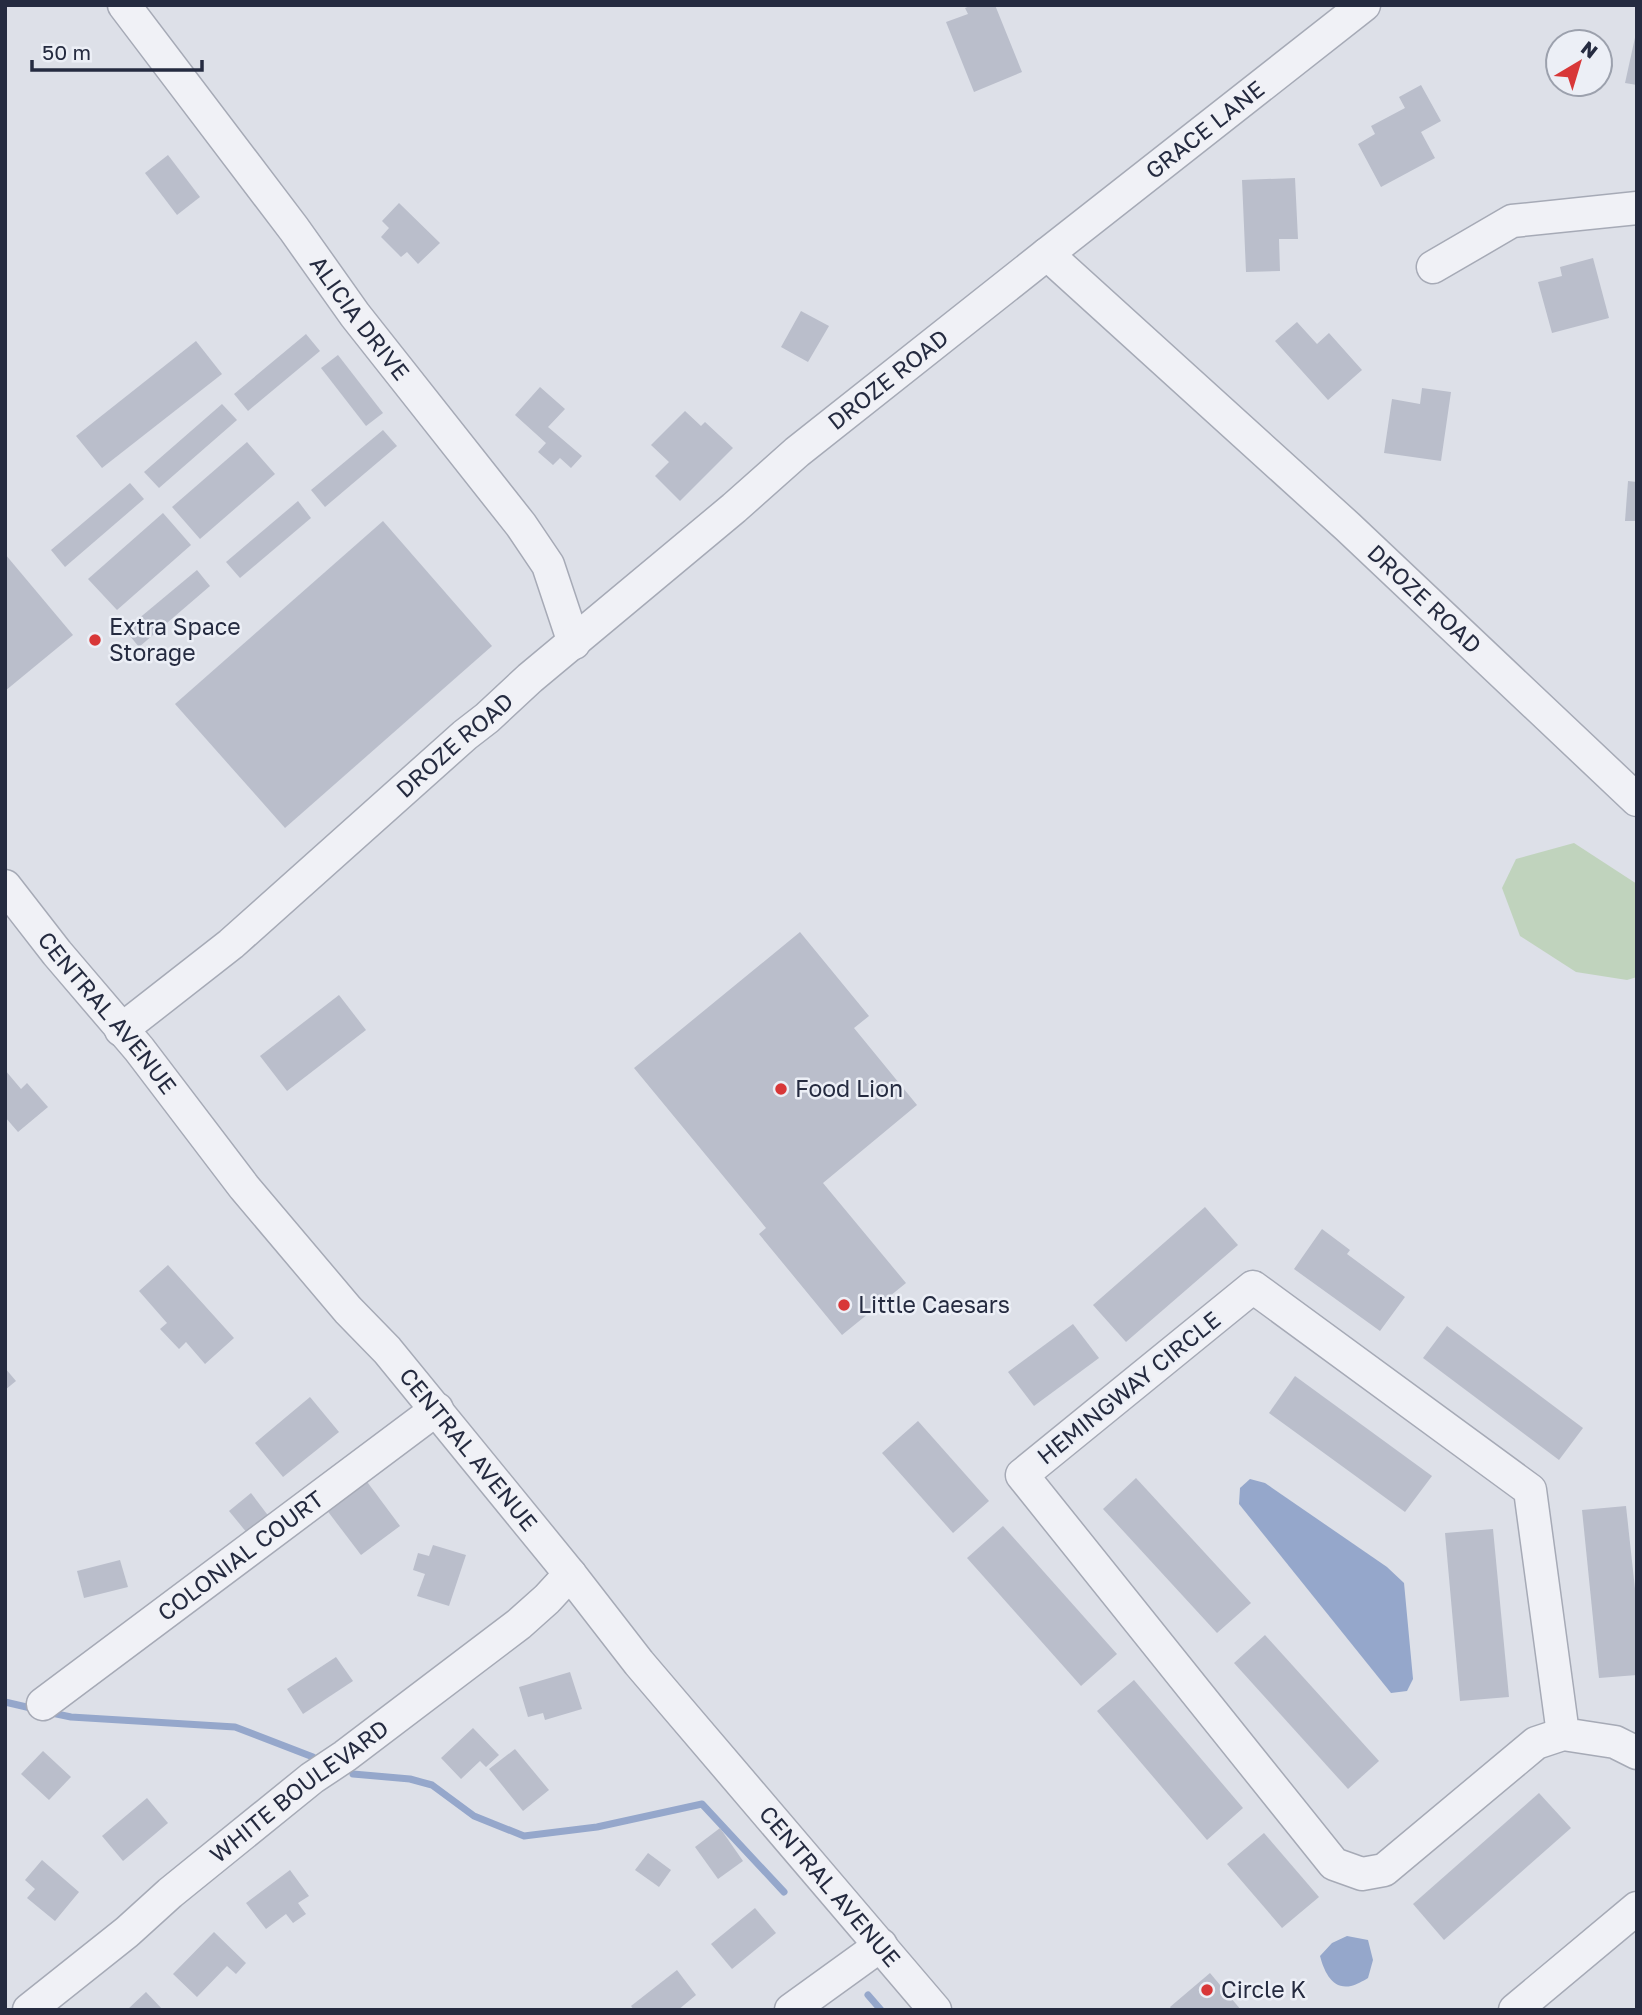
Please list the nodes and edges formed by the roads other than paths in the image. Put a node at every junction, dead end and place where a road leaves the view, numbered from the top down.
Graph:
1 (124, 5) edge
2 (1364, 5) edge
3 (1637, 208) edge
4 (1047, 254) junction
5 (1433, 267) dead end
6 (574, 643) junction
7 (1637, 800) edge
8 (5, 886) edge
9 (121, 1030) junction
10 (437, 1409) junction
11 (570, 1574) junction
12 (43, 1704) dead end
13 (1563, 1734) junction
14 (1637, 1754) edge
15 (1637, 1908) edge
16 (881, 1945) junction
17 (29, 2010) edge
18 (791, 2010) edge
19 (935, 2010) edge
20 (1515, 2010) edge

1 - 6 street, ALICIA DRIVE
2 - 4 street, GRACE LANE
3 - 5 street
4 - 6 street, DROZE ROAD
4 - 7 street, DROZE ROAD
6 - 9 street, DROZE ROAD
8 - 9 street, CENTRAL AVENUE
9 - 10 street, CENTRAL AVENUE
10 - 11 street, CENTRAL AVENUE
10 - 12 street, COLONIAL COURT
11 - 16 street, CENTRAL AVENUE
11 - 17 street, WHITE BOULEVARD
13 - 13 street, HEMINGWAY CIRCLE
13 - 14 street
15 - 20 street
16 - 18 street
16 - 19 street, CENTRAL AVENUE

